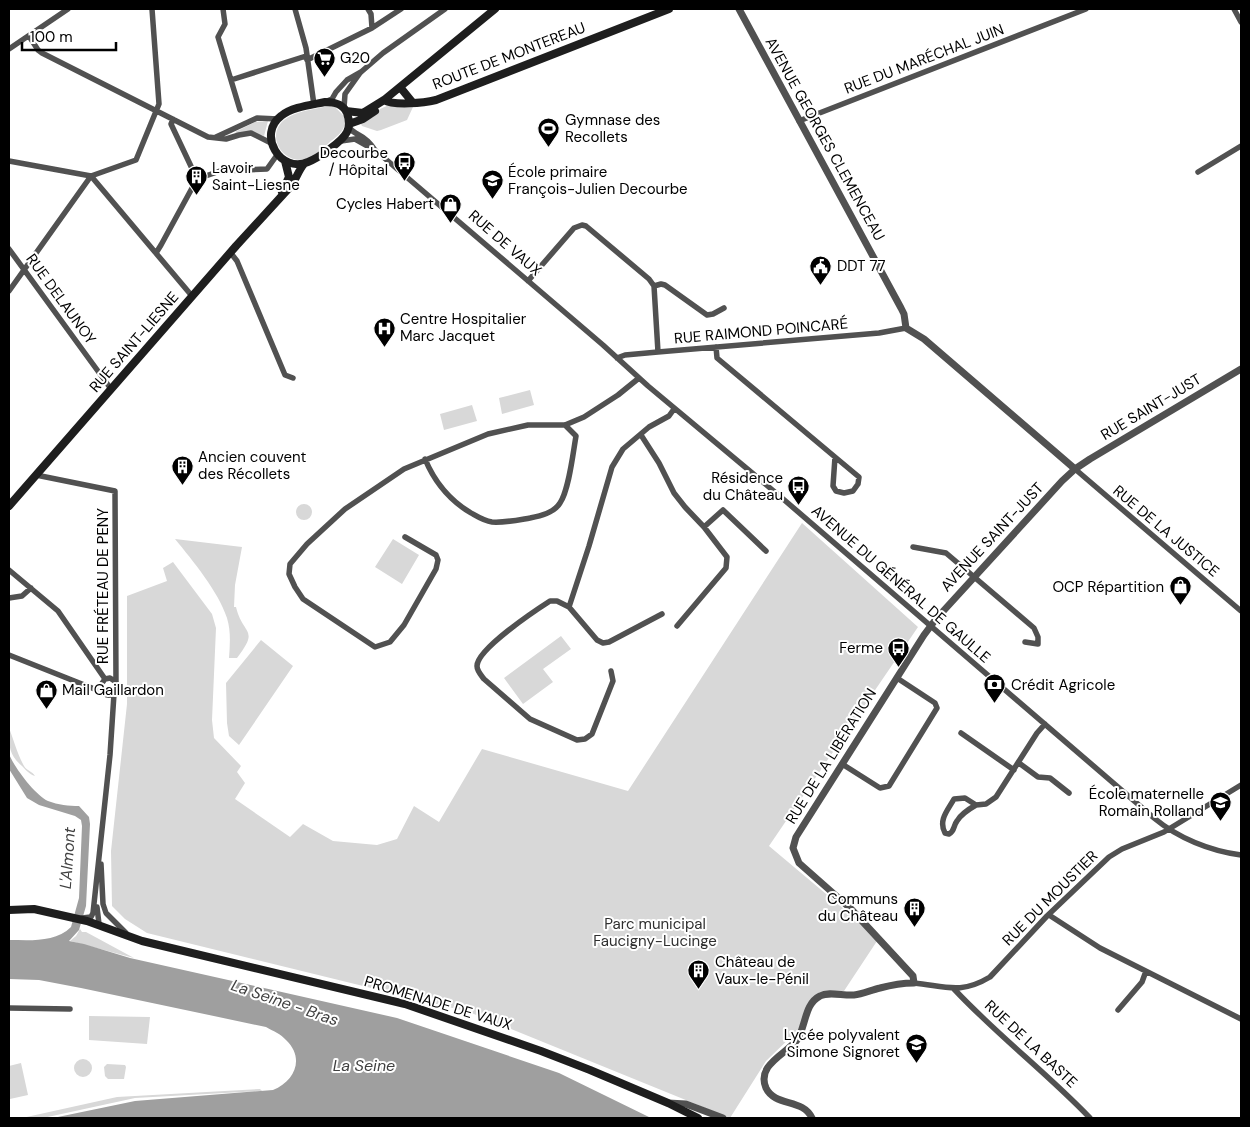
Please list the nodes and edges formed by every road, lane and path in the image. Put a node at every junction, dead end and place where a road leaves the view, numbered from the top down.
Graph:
1 (68, 9) edge
2 (152, 9) edge
3 (223, 9) edge
4 (295, 9) edge
5 (368, 9) edge
6 (401, 9) edge
7 (444, 9) edge
8 (495, 9) edge
9 (669, 9) edge
10 (739, 9) edge
11 (1086, 9) edge
12 (1234, 9) edge
13 (1241, 22) edge
14 (372, 28) junction
15 (29, 36) junction
16 (9, 49) edge
17 (306, 58) junction
18 (361, 72) junction
19 (232, 80) junction
20 (400, 87) junction
21 (384, 100) junction
22 (314, 102) junction
23 (325, 102) junction
24 (413, 103) junction
25 (157, 110) junction
26 (240, 110) dead end
27 (345, 110) junction
28 (172, 119) junction
29 (278, 119) junction
30 (799, 121) junction
31 (349, 126) junction
32 (215, 138) junction
33 (336, 142) junction
34 (272, 143) junction
35 (1241, 146) edge
36 (375, 150) junction
37 (277, 155) junction
38 (9, 161) edge
39 (284, 161) junction
40 (304, 164) junction
41 (1198, 172) dead end
42 (91, 176) junction
43 (197, 179) junction
44 (280, 197) junction
45 (9, 249) edge
46 (230, 252) junction
47 (156, 253) junction
48 (24, 270) junction
49 (528, 281) junction
50 (654, 286) junction
51 (9, 291) edge
52 (192, 296) junction
53 (724, 308) dead end
54 (906, 328) junction
55 (716, 347) junction
56 (658, 352) junction
57 (617, 358) junction
58 (1241, 369) edge
59 (293, 378) dead end
60 (639, 378) junction
61 (111, 389) junction
62 (674, 409) junction
63 (565, 426) junction
64 (641, 435) junction
65 (835, 457) junction
66 (425, 459) junction
67 (1075, 469) junction
68 (36, 475) junction
69 (9, 506) edge
70 (704, 527) junction
71 (405, 538) dead end
72 (913, 547) dead end
73 (766, 551) dead end
74 (9, 570) edge
75 (974, 577) junction
76 (29, 591) junction
77 (9, 598) edge
78 (569, 607) junction
79 (1241, 611) edge
80 (662, 614) dead end
81 (677, 626) dead end
82 (931, 626) junction
83 (1024, 642) dead end
84 (9, 655) edge
85 (611, 671) dead end
86 (897, 678) junction
87 (105, 679) junction
88 (116, 682) junction
89 (102, 692) junction
90 (114, 694) junction
91 (1045, 724) junction
92 (961, 733) dead end
93 (1019, 763) junction
94 (842, 764) junction
95 (1014, 770) junction
96 (1241, 785) edge
97 (1068, 793) dead end
98 (976, 805) junction
99 (1168, 829) junction
100 (102, 832) junction
101 (1241, 855) edge
102 (97, 868) junction
103 (103, 904) junction
104 (9, 910) edge
105 (1049, 914) junction
106 (88, 921) junction
107 (99, 924) junction
108 (132, 938) junction
109 (1146, 971) junction
110 (914, 983) junction
111 (954, 989) junction
112 (9, 1008) edge
113 (70, 1009) dead end
114 (1118, 1010) dead end
115 (1241, 1019) edge
116 (668, 1103) junction
117 (698, 1118) edge
118 (723, 1118) edge
119 (812, 1118) edge
120 (1090, 1118) edge

1 - 15 street
2 - 25 street
3 - 19 street
4 - 17 street
5 - 14 street
6 - 14 street
7 - 18 street
8 - 20 main road
9 - 24 main road, ROUTE DE MONTEREAU
10 - 30 street, AVENUE GEORGES CLEMENCEAU
11 - 30 street, RUE DU MARÉCHAL JUIN
12 - 13 street
14 - 17 street
15 - 16 street
15 - 25 street
17 - 19 street
17 - 22 street
18 - 23 street
18 - 27 street
19 - 26 street
20 - 21 main road
20 - 24 main road
21 - 24 main road, ROUTE DE MONTEREAU
21 - 27 main road
21 - 31 main road
22 - 23 main road
22 - 29 main road
23 - 27 main road
25 - 28 street
25 - 42 street
27 - 31 main road
28 - 32 street
28 - 43 street
29 - 32 street
29 - 34 main road
30 - 54 street, AVENUE GEORGES CLEMENCEAU
31 - 33 main road
31 - 36 street, RUE DE VAUX
32 - 34 street
33 - 36 street, RUE DE VAUX
33 - 40 main road
34 - 37 main road
35 - 41 street
36 - 49 street, RUE DE VAUX
37 - 39 main road
37 - 43 street
38 - 42 street
39 - 40 main road
39 - 44 main road, RUE SAINT-LIESNE
40 - 44 main road, RUE SAINT-LIESNE
42 - 47 street
42 - 48 street
43 - 47 street
44 - 46 main road, RUE SAINT-LIESNE
45 - 48 street, RUE DELAUNOY
46 - 52 main road, RUE SAINT-LIESNE
46 - 59 street
47 - 52 street
48 - 51 street
48 - 61 street, RUE DELAUNOY
49 - 50 street
49 - 57 street, RUE DE VAUX
50 - 53 street
50 - 56 street
52 - 61 main road, RUE SAINT-LIESNE
54 - 55 street, RUE RAIMOND POINCARÉ
54 - 67 street
55 - 56 street, RUE RAIMOND POINCARÉ
55 - 65 street
56 - 57 street, RUE RAIMOND POINCARÉ
57 - 60 street, AVENUE DU GÉNÉRAL DE GAULLE
58 - 67 street, RUE SAINT-JUST
60 - 62 street, AVENUE DU GÉNÉRAL DE GAULLE
60 - 63 street
61 - 68 main road, RUE SAINT-LIESNE
62 - 64 street
62 - 82 street, AVENUE DU GÉNÉRAL DE GAULLE
63 - 66 street
63 - 66 street
64 - 70 street
64 - 78 street
65 - 65 street
66 - 71 street
67 - 75 street, AVENUE SAINT-JUST
67 - 79 street, RUE DE LA JUSTICE
68 - 69 main road, RUE SAINT-LIESNE
68 - 88 street, RUE FRÉTEAU DE PENY
70 - 73 street
70 - 81 street
72 - 75 street
74 - 76 street
75 - 82 street, AVENUE SAINT-JUST
75 - 83 street
76 - 77 street
76 - 87 street
78 - 80 street
78 - 85 street
82 - 86 street, RUE DE LA LIBÉRATION
82 - 91 street, AVENUE DU GÉNÉRAL DE GAULLE
84 - 89 street
86 - 94 street, RUE DE LA LIBÉRATION
86 - 94 street
87 - 88 street
87 - 89 street
88 - 90 street
89 - 90 street
90 - 100 street
91 - 93 street
91 - 99 street, AVENUE DU GÉNÉRAL DE GAULLE
92 - 95 street
93 - 95 street
93 - 97 street
94 - 110 street, RUE DE LA LIBÉRATION
95 - 98 street
96 - 99 street, RUE DU MOUSTIER
98 - 98 street
99 - 101 street, AVENUE DU GÉNÉRAL DE GAULLE
99 - 105 street, RUE DU MOUSTIER
100 - 102 street
100 - 103 street
102 - 106 street
102 - 107 street
103 - 107 street
103 - 108 street
104 - 106 main road
105 - 109 street
105 - 111 street, RUE DU MOUSTIER
106 - 107 main road
107 - 108 main road
108 - 116 main road, PROMENADE DE VAUX
109 - 114 street
109 - 115 street
110 - 111 street
110 - 119 street
111 - 120 street, RUE DE LA BASTE
112 - 113 street
116 - 117 main road, PROMENADE DE VAUX
116 - 118 street

